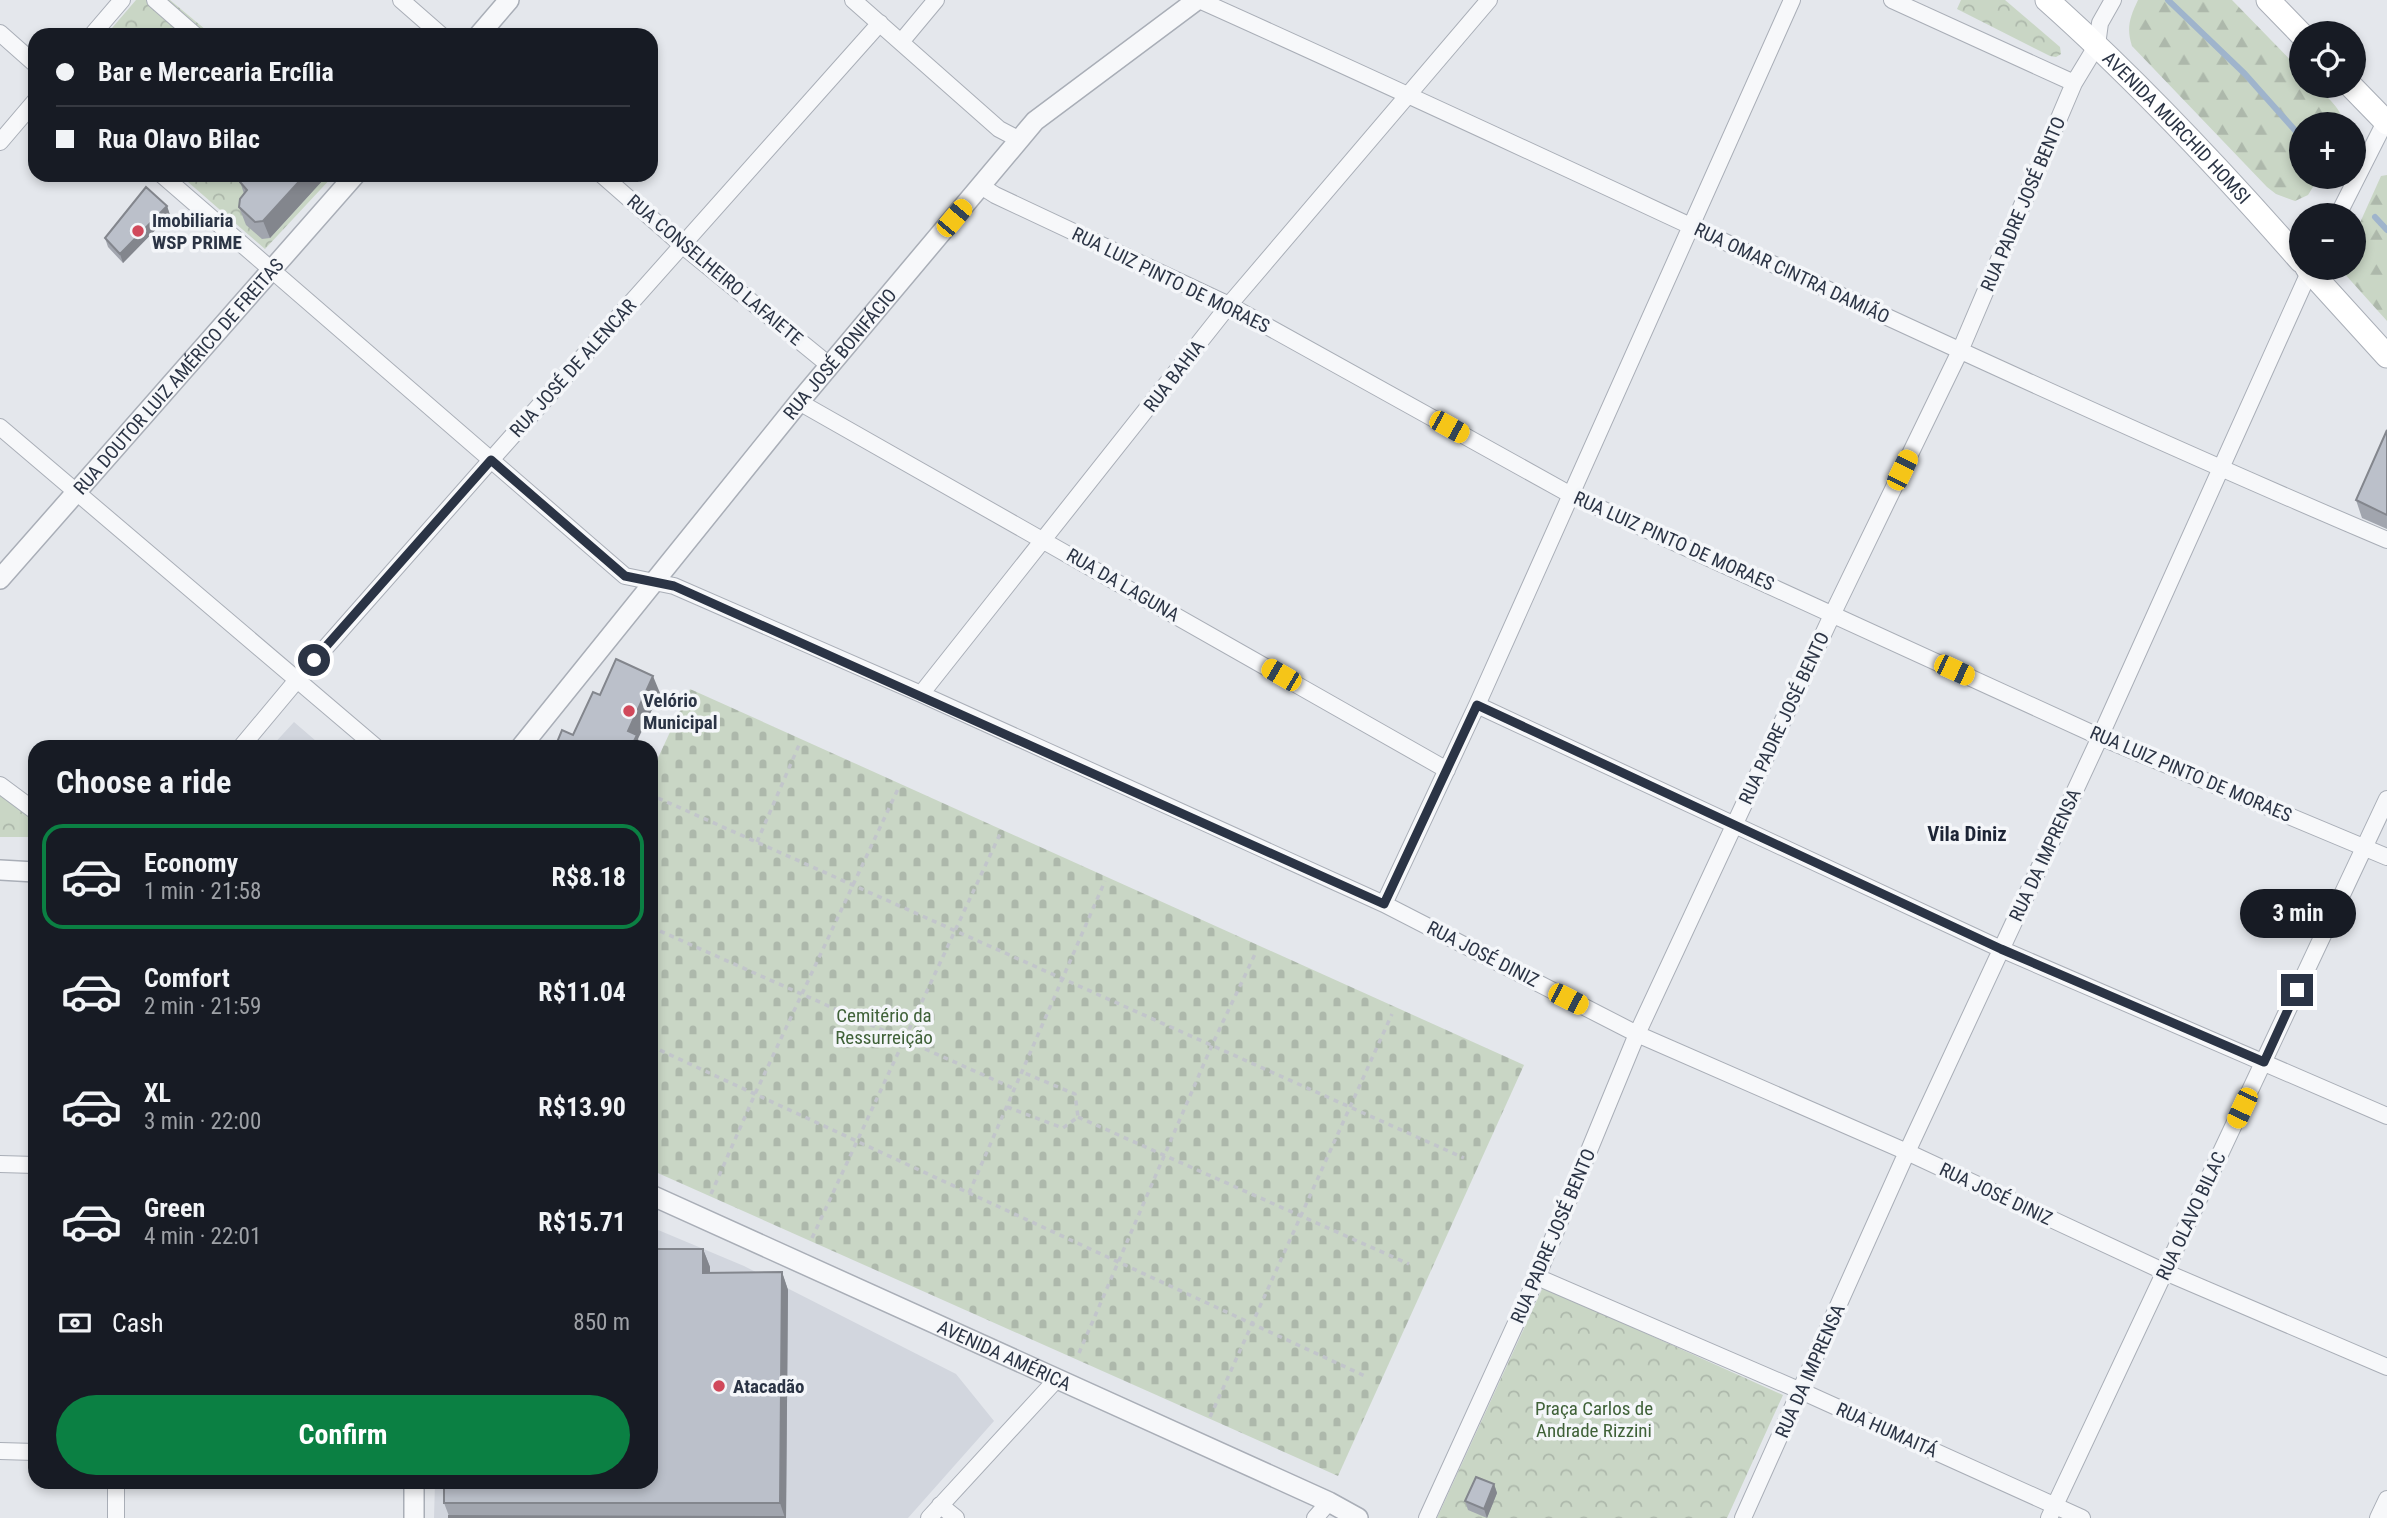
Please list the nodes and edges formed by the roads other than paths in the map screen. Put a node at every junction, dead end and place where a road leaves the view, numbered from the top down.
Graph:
1 (122, 0) edge
2 (155, 0) edge
3 (401, 0) edge
4 (509, 0) edge
5 (853, 0) edge
6 (936, 0) edge
7 (1198, 0) edge
8 (1489, 0) edge
9 (1792, 0) edge
10 (1892, 0) edge
11 (2047, 0) edge
12 (2113, 0) edge
13 (2269, 0) edge
14 (2289, 21) edge
15 (880, 23) junction
16 (98, 28) edge
17 (187, 28) edge
18 (433, 28) edge
19 (484, 28) edge
20 (0, 33) edge
21 (901, 41) junction
22 (2097, 44) junction
23 (28, 58) edge
24 (2074, 83) junction
25 (1410, 94) junction
26 (2363, 98) edge
27 (28, 109) edge
28 (2387, 121) edge
29 (1020, 140) junction
30 (0, 142) edge
31 (170, 182) edge
32 (349, 182) edge
33 (610, 182) edge
34 (981, 186) junction
35 (2343, 203) edge
36 (1691, 227) junction
37 (683, 246) junction
38 (2289, 247) edge
39 (271, 271) junction
40 (2301, 280) edge
41 (2319, 280) edge
42 (1229, 305) junction
43 (1960, 351) junction
44 (2387, 356) edge
45 (830, 365) junction
46 (799, 402) junction
47 (0, 427) edge
48 (491, 460) junction
49 (2221, 470) junction
50 (76, 493) junction
51 (1571, 495) junction
52 (1044, 540) junction
53 (2387, 540) edge
54 (0, 579) edge
55 (653, 581) junction
56 (1833, 613) junction
57 (297, 680) junction
58 (921, 694) junction
59 (1477, 705) junction
60 (2100, 737) junction
61 (247, 740) edge
62 (368, 740) edge
63 (527, 740) edge
64 (1447, 770) junction
65 (0, 785) edge
66 (2387, 799) edge
67 (28, 806) edge
68 (1733, 825) junction
69 (2365, 846) junction
70 (2387, 857) edge
71 (0, 870) edge
72 (28, 872) edge
73 (1384, 904) junction
74 (2001, 949) junction
75 (1637, 1034) junction
76 (2264, 1062) junction
77 (2387, 1116) edge
78 (1908, 1152) junction
79 (0, 1164) edge
80 (28, 1165) edge
81 (658, 1198) edge
82 (2165, 1272) junction
83 (1537, 1277) junction
84 (2387, 1367) edge
85 (1056, 1380) junction
86 (1801, 1391) junction
87 (0, 1451) edge
88 (28, 1452) edge
89 (116, 1489) edge
90 (414, 1489) edge
91 (2387, 1499) edge
92 (1329, 1502) junction
93 (940, 1505) junction
94 (2052, 1512) edge
95 (116, 1518) edge
96 (414, 1518) edge
97 (929, 1518) edge
98 (956, 1518) edge
99 (1315, 1518) edge
100 (1358, 1518) edge
101 (1427, 1518) edge
102 (1743, 1518) edge
103 (2082, 1518) edge
104 (2378, 1518) edge

1 - 16 street
2 - 17 street
3 - 18 street
4 - 19 street
5 - 15 street
6 - 21 street
7 - 25 street, RUA OMAR CINTRA DAMIÃO
7 - 29 street, RUA JOSÉ BONIFÁCIO
8 - 25 street, RUA BAHIA
9 - 36 street
10 - 24 street
11 - 22 main road, AVENIDA MURCHID HOMSI
12 - 22 street, RUA PADRE JOSÉ BENTO
13 - 14 main road
15 - 21 street
15 - 37 street, RUA JOSÉ DE ALENCAR
20 - 23 street
21 - 29 street
22 - 24 street, RUA PADRE JOSÉ BENTO
22 - 38 main road, AVENIDA MURCHID HOMSI
24 - 43 street, RUA PADRE JOSÉ BENTO
25 - 36 street, RUA OMAR CINTRA DAMIÃO
25 - 42 street, RUA BAHIA
26 - 28 main road
27 - 30 street
28 - 35 street
29 - 34 street, RUA JOSÉ BONIFÁCIO
31 - 39 street, RUA JOSÉ DINIZ
32 - 39 street, RUA DOUTOR LUIZ AMÉRICO DE FREITAS
33 - 37 street, RUA CONSELHEIRO LAFAIETE
34 - 42 street, RUA LUIZ PINTO DE MORAES
34 - 45 street, RUA JOSÉ BONIFÁCIO
36 - 43 street, RUA OMAR CINTRA DAMIÃO
36 - 51 street
37 - 45 street, RUA CONSELHEIRO LAFAIETE
37 - 48 street, RUA JOSÉ DE ALENCAR
39 - 48 street, RUA JOSÉ DINIZ
39 - 50 street, RUA DOUTOR LUIZ AMÉRICO DE FREITAS
40 - 49 street, RUA DA IMPRENSA
41 - 44 main road, AVENIDA MURCHID HOMSI
42 - 51 street, RUA LUIZ PINTO DE MORAES
42 - 52 street, RUA BAHIA
43 - 49 street, RUA OMAR CINTRA DAMIÃO
43 - 56 street, RUA PADRE JOSÉ BENTO
45 - 46 street, RUA JOSÉ BONIFÁCIO
46 - 52 street, RUA DA LAGUNA
46 - 55 street, RUA JOSÉ BONIFÁCIO
47 - 50 street
48 - 55 street, RUA JOSÉ DINIZ
48 - 57 street, RUA JOSÉ DE ALENCAR
49 - 53 street, RUA OMAR CINTRA DAMIÃO
49 - 60 street, RUA DA IMPRENSA
50 - 54 street, RUA DOUTOR LUIZ AMÉRICO DE FREITAS
50 - 57 street
51 - 56 street, RUA LUIZ PINTO DE MORAES
51 - 59 street
52 - 58 street, RUA BAHIA
52 - 64 street, RUA DA LAGUNA
55 - 58 street, RUA JOSÉ DINIZ
55 - 63 street, RUA JOSÉ BONIFÁCIO
56 - 60 street, RUA LUIZ PINTO DE MORAES
56 - 68 street, RUA PADRE JOSÉ BENTO
57 - 61 street, RUA JOSÉ DE ALENCAR
57 - 62 street
58 - 73 street, RUA JOSÉ DINIZ
59 - 64 street
59 - 68 street
60 - 69 street, RUA LUIZ PINTO DE MORAES
60 - 74 street, RUA DA IMPRENSA
64 - 73 street
65 - 67 street
66 - 69 street, RUA OLAVO BILAC
68 - 74 street
68 - 75 street, RUA PADRE JOSÉ BENTO
69 - 70 street, RUA LUIZ PINTO DE MORAES
69 - 76 street, RUA OLAVO BILAC
71 - 72 street
73 - 75 street, RUA JOSÉ DINIZ
74 - 76 street
74 - 78 street, RUA DA IMPRENSA
75 - 78 street, RUA JOSÉ DINIZ
75 - 83 street, RUA PADRE JOSÉ BENTO
76 - 77 street
76 - 82 street, RUA OLAVO BILAC
78 - 82 street, RUA JOSÉ DINIZ
78 - 86 street, RUA DA IMPRENSA
79 - 80 street
81 - 85 street, AVENIDA AMÉRICA
82 - 84 street, RUA JOSÉ DINIZ
82 - 94 street, RUA OLAVO BILAC
83 - 86 street, RUA HUMAITÁ
83 - 101 street, RUA PADRE JOSÉ BENTO
85 - 92 street, AVENIDA AMÉRICA
85 - 93 street
86 - 94 street, RUA HUMAITÁ
86 - 102 street, RUA DA IMPRENSA
87 - 88 street
89 - 95 street
90 - 96 street
91 - 104 street
92 - 99 street
92 - 100 street, AVENIDA AMÉRICA
93 - 97 street
93 - 98 street
94 - 103 street, RUA HUMAITÁ

